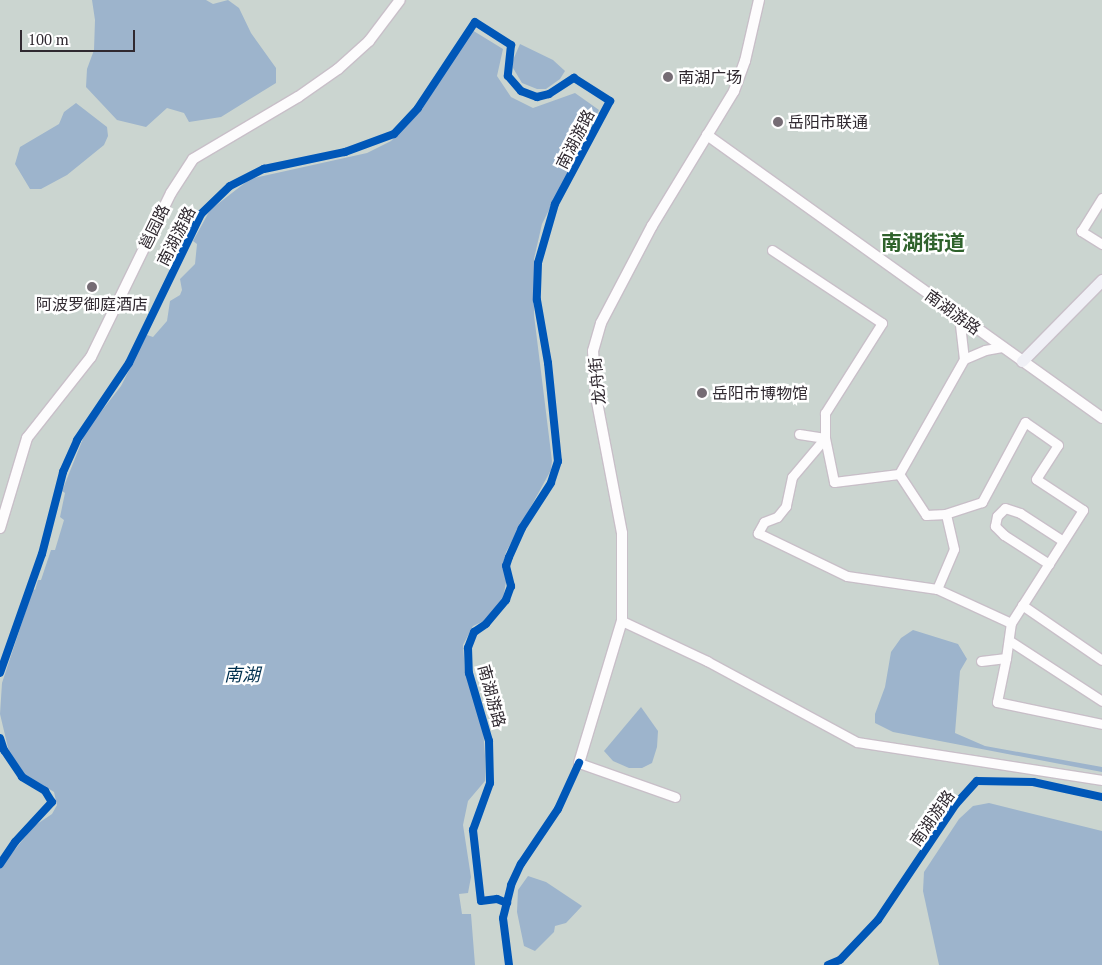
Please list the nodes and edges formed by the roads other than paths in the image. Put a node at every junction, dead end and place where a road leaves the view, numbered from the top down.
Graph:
1 (400, 0) edge
2 (759, 0) edge
3 (707, 135) junction
4 (1102, 198) edge
5 (1102, 244) edge
6 (772, 250) dead end
7 (1102, 280) edge
8 (1102, 290) edge
9 (959, 316) junction
10 (1002, 347) junction
11 (964, 359) junction
12 (1025, 363) junction
13 (1102, 418) edge
14 (799, 434) dead end
15 (825, 438) junction
16 (899, 474) junction
17 (946, 514) junction
18 (0, 528) edge
19 (1063, 541) junction
20 (1049, 564) junction
21 (937, 589) junction
22 (1022, 605) junction
23 (622, 621) junction
24 (1011, 623) junction
25 (1010, 642) junction
26 (1006, 658) junction
27 (1102, 660) edge
28 (981, 661) dead end
29 (1102, 701) edge
30 (1102, 724) edge
31 (579, 763) joint
32 (1102, 780) edge
33 (675, 796) dead end

1 - 18 street, 邕园路
2 - 3 street, 龙舟街
3 - 9 street, 南湖游路
3 - 23 street, 龙舟街
4 - 5 street
6 - 15 street
7 - 12 main road
8 - 12 main road
9 - 10 street, 南湖游路
9 - 11 street
10 - 11 street
10 - 12 street, 南湖游路
11 - 16 street
12 - 13 street, 南湖游路
14 - 15 street
15 - 16 street
15 - 21 street
16 - 17 street
17 - 19 street
17 - 21 street
19 - 20 street
19 - 20 street
20 - 22 street
21 - 24 street
22 - 24 street
22 - 27 street
23 - 31 street, 龙舟街
23 - 32 street
24 - 25 street
25 - 26 street
25 - 29 street
26 - 28 street
26 - 30 street
31 - 33 street

